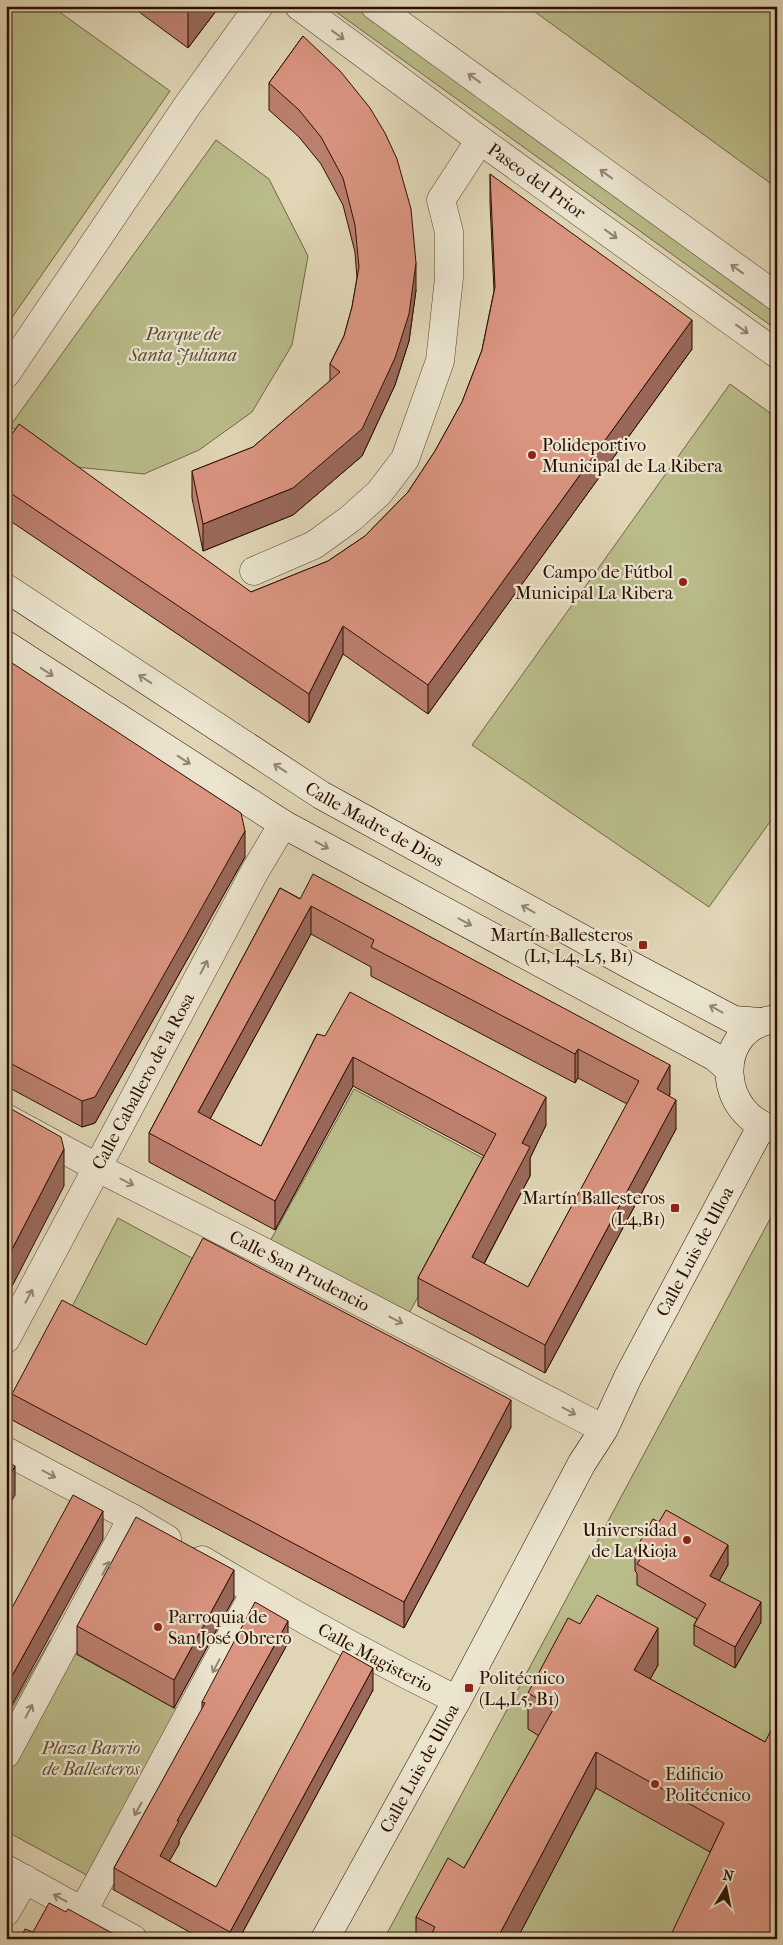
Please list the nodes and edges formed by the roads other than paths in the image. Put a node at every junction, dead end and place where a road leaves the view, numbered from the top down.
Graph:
1 (259, 6) edge
2 (299, 6) edge
3 (375, 6) edge
4 (480, 140) junction
5 (777, 298) edge
6 (777, 354) edge
7 (6, 374) edge
8 (254, 571) dead end
9 (6, 588) edge
10 (6, 645) edge
11 (283, 824) junction
12 (769, 1020) edge
13 (729, 1068) junction
14 (6, 1118) edge
15 (769, 1127) edge
16 (98, 1168) junction
17 (6, 1339) edge
18 (628, 1377) junction
19 (594, 1424) junction
20 (6, 1451) edge
21 (582, 1463) junction
22 (132, 1518) junction
23 (255, 1592) junction
24 (457, 1700) junction
25 (6, 1754) edge
26 (16, 1874) edge
27 (83, 1911) junction
28 (6, 1912) edge
29 (133, 1939) edge
30 (325, 1939) edge

1 - 7 street
2 -> 4 street, Paseo del Prior
5 -> 3 street
4 -> 6 street, Paseo del Prior
4 - 8 street
12 -> 9 street, Calle Madre de Dios
10 -> 11 street
11 -> 13 street
16 -> 11 street, Calle Caballero de la Rosa
12 - 13 street
13 - 15 street
14 - 16 street, Calle San Prudencio
15 - 18 street, Calle Luis de Ulloa
17 -> 16 street, Calle Caballero de la Rosa
16 -> 19 street, Calle San Prudencio
18 - 19 street, Calle Luis de Ulloa
18 - 21 street, Calle Luis de Ulloa
19 - 21 street, Calle Luis de Ulloa
20 -> 22 street, Calle Magisterio
21 - 24 street, Calle Luis de Ulloa
22 - 23 street, Calle Magisterio
25 -> 22 street
23 - 24 street, Calle Magisterio
23 -> 27 street
24 - 30 street, Calle Luis de Ulloa
27 -> 26 street
26 - 28 street
27 - 29 street

